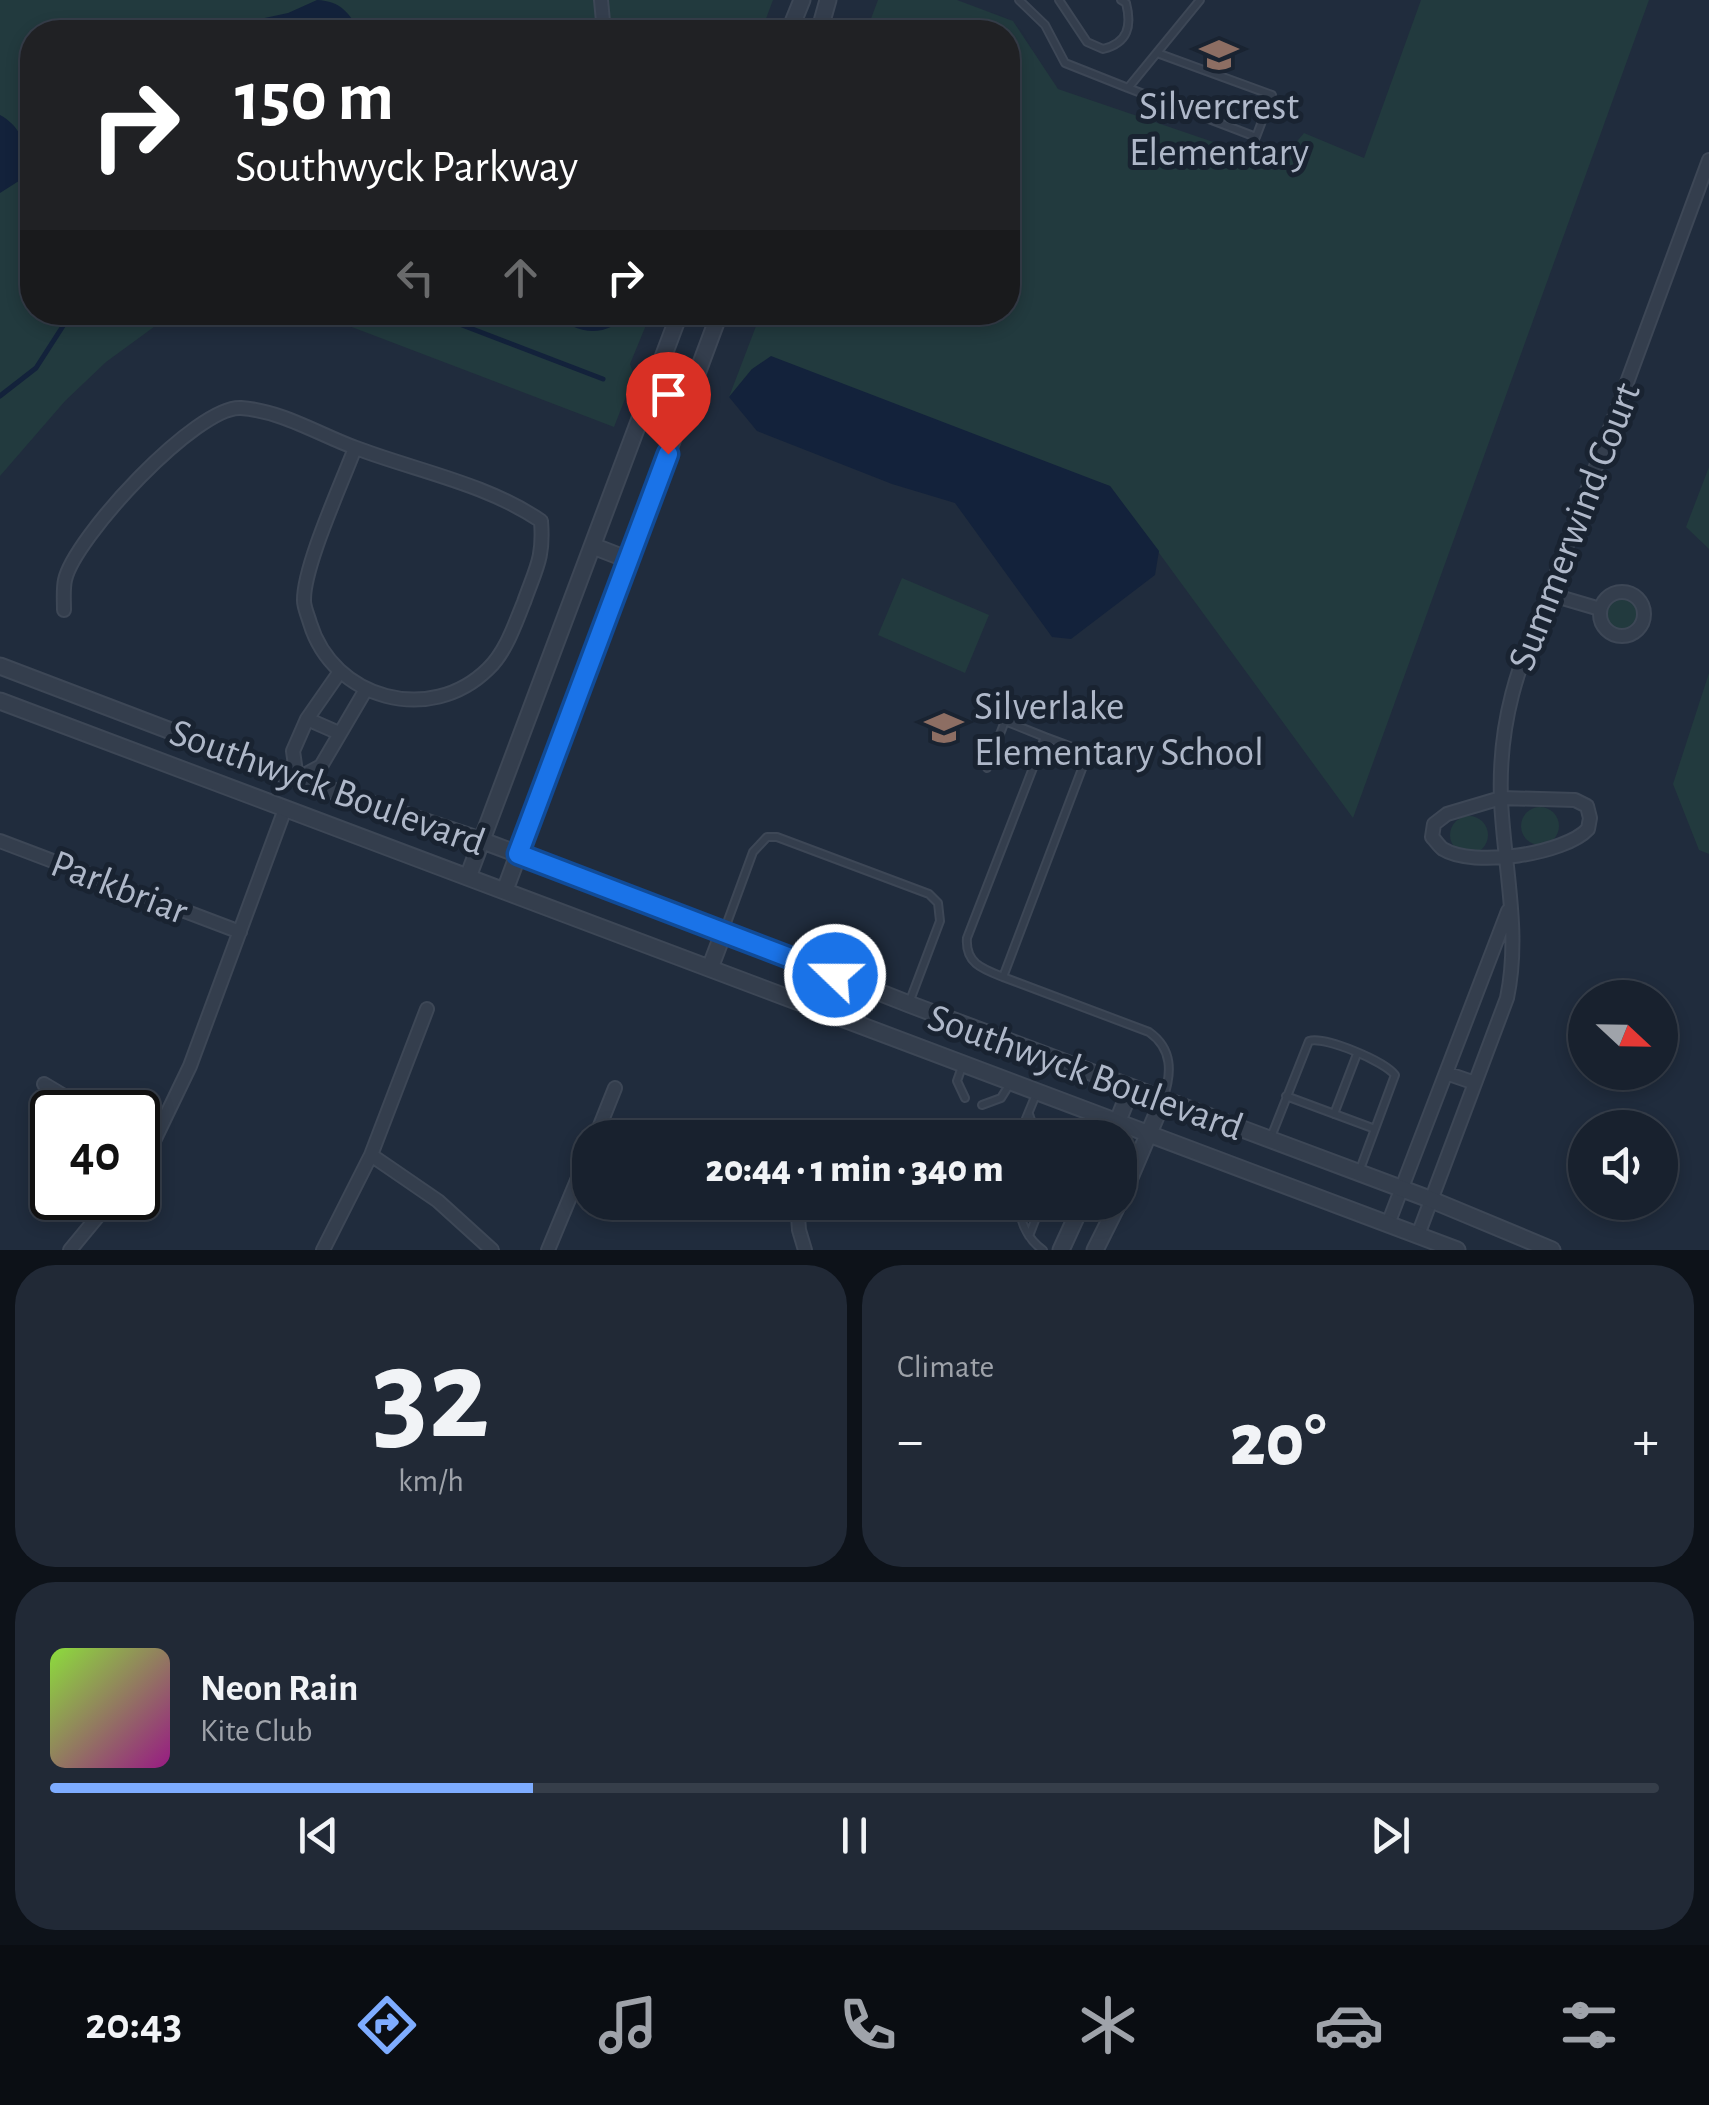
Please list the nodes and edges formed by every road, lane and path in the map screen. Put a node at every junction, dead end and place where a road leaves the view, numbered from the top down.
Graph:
1 (1019, 0) edge
2 (1059, 0) edge
3 (1121, 0) edge
4 (1200, 0) edge
5 (1157, 53) junction
6 (1128, 88) junction
7 (1709, 160) edge
8 (675, 325) edge
9 (715, 325) edge
10 (355, 448) junction
11 (593, 546) junction
12 (629, 560) junction
13 (1549, 594) junction
14 (1600, 609) dead end
15 (64, 610) dead end
16 (0, 666) edge
17 (340, 673) junction
18 (364, 691) junction
19 (0, 701) edge
20 (307, 719) junction
21 (339, 733) junction
22 (1045, 736) junction
23 (987, 768) dead end
24 (296, 778) junction
25 (1501, 798) junction
26 (286, 809) junction
27 (0, 841) edge
28 (483, 841) junction
29 (518, 854) junction
30 (1506, 858) junction
31 (468, 877) junction
32 (504, 890) junction
33 (1511, 904) junction
34 (724, 931) junction
35 (240, 932) junction
36 (710, 968) junction
37 (1003, 976) junction
38 (908, 1004) junction
39 (427, 1008) dead end
40 (895, 1037) junction
41 (1357, 1054) junction
42 (964, 1063) junction
43 (1446, 1072) junction
44 (1012, 1081) junction
45 (1476, 1083) junction
46 (44, 1084) dead end
47 (615, 1088) dead end
48 (1132, 1088) junction
49 (54, 1090) edge
50 (1038, 1090) junction
51 (1286, 1096) junction
52 (966, 1098) dead end
53 (1162, 1100) junction
54 (982, 1104) dead end
55 (1029, 1112) junction
56 (1334, 1114) junction
57 (602, 1120) edge
58 (1026, 1120) edge
59 (1032, 1120) edge
60 (1095, 1120) edge
61 (1118, 1120) edge
62 (160, 1128) edge
63 (1376, 1130) junction
64 (1137, 1133) edge
65 (1149, 1135) junction
66 (1270, 1139) junction
67 (371, 1155) junction
68 (1137, 1163) edge
69 (1359, 1173) junction
70 (1402, 1189) junction
71 (572, 1193) edge
72 (1432, 1200) junction
73 (95, 1220) edge
74 (798, 1220) edge
75 (1024, 1220) edge
76 (1035, 1220) edge
77 (1074, 1220) edge
78 (1111, 1220) edge
79 (1388, 1224) junction
80 (1418, 1234) junction
81 (1029, 1236) junction
82 (70, 1250) edge
83 (323, 1250) edge
84 (492, 1250) edge
85 (548, 1250) edge
86 (805, 1250) edge
87 (1043, 1250) edge
88 (1061, 1250) edge
89 (1096, 1250) edge
90 (1457, 1250) edge
91 (1552, 1250) edge

1 - 6 lane
2 - 3 lane
4 - 5 lane
5 - 6 lane
5 - 6 lane
7 - 13 street, Summerwind Court
8 - 11 street
9 - 12 street
10 - 15 street
10 - 17 street
10 - 18 street
11 - 12 street
11 - 28 street
12 - 29 street
13 - 14 street
13 - 25 street, Summerwind Court
16 - 24 street, Southwyck Boulevard
17 - 18 street
17 - 20 street
18 - 21 street
19 - 26 street, Southwyck Boulevard
20 - 21 street
20 - 24 street
21 - 24 street
22 - 23 lane
22 - 37 lane
22 - 37 lane
24 - 26 street
24 - 28 street, Southwyck Boulevard
25 - 30 street, Summerwind Court
25 - 30 street
25 - 30 street
26 - 31 street, Southwyck Boulevard
26 - 35 street
27 - 35 street, Parkbriar
28 - 29 street, Southwyck Boulevard
28 - 31 street
29 - 32 street
29 - 34 street, Southwyck Boulevard
30 - 33 street, Summerwind Court
31 - 32 street, Southwyck Boulevard
32 - 36 street, Southwyck Boulevard
33 - 43 street, Summerwind Court
33 - 45 street, Summerwind Court
34 - 36 street
34 - 38 street, Southwyck Boulevard
34 - 38 lane
35 - 62 street
36 - 40 street, Southwyck Boulevard
37 - 53 lane
38 - 40 street
38 - 48 street, Southwyck Boulevard
39 - 67 street
40 - 42 street, Southwyck Boulevard
41 - 51 lane
41 - 56 lane
41 - 63 lane
42 - 44 street, Southwyck Boulevard
42 - 52 lane
43 - 45 street
43 - 70 street, Summerwind Court
44 - 50 street, Southwyck Boulevard
44 - 54 lane
45 - 72 street, Summerwind Court
46 - 49 street
47 - 57 street
48 - 53 street, Southwyck Boulevard
48 - 61 street
50 - 55 lane
50 - 60 street, Southwyck Boulevard
51 - 56 lane
51 - 66 lane
53 - 65 street
53 - 66 street, Southwyck Boulevard
55 - 58 lane
55 - 59 lane
56 - 63 lane
63 - 69 lane
64 - 65 street, Southwyck Boulevard
65 - 68 street
65 - 79 street, Southwyck Boulevard
66 - 69 street, Southwyck Boulevard
67 - 83 street
67 - 84 street
69 - 70 street, Southwyck Boulevard
70 - 72 street, Southwyck Boulevard
70 - 79 street, Summerwind Court
71 - 85 street
72 - 80 street, Summerwind Court
72 - 91 street, Southwyck Boulevard
73 - 82 street
74 - 86 street
75 - 81 lane
76 - 81 lane
77 - 88 street
78 - 89 street
79 - 80 street, Southwyck Boulevard
80 - 90 street, Southwyck Boulevard
81 - 87 lane

